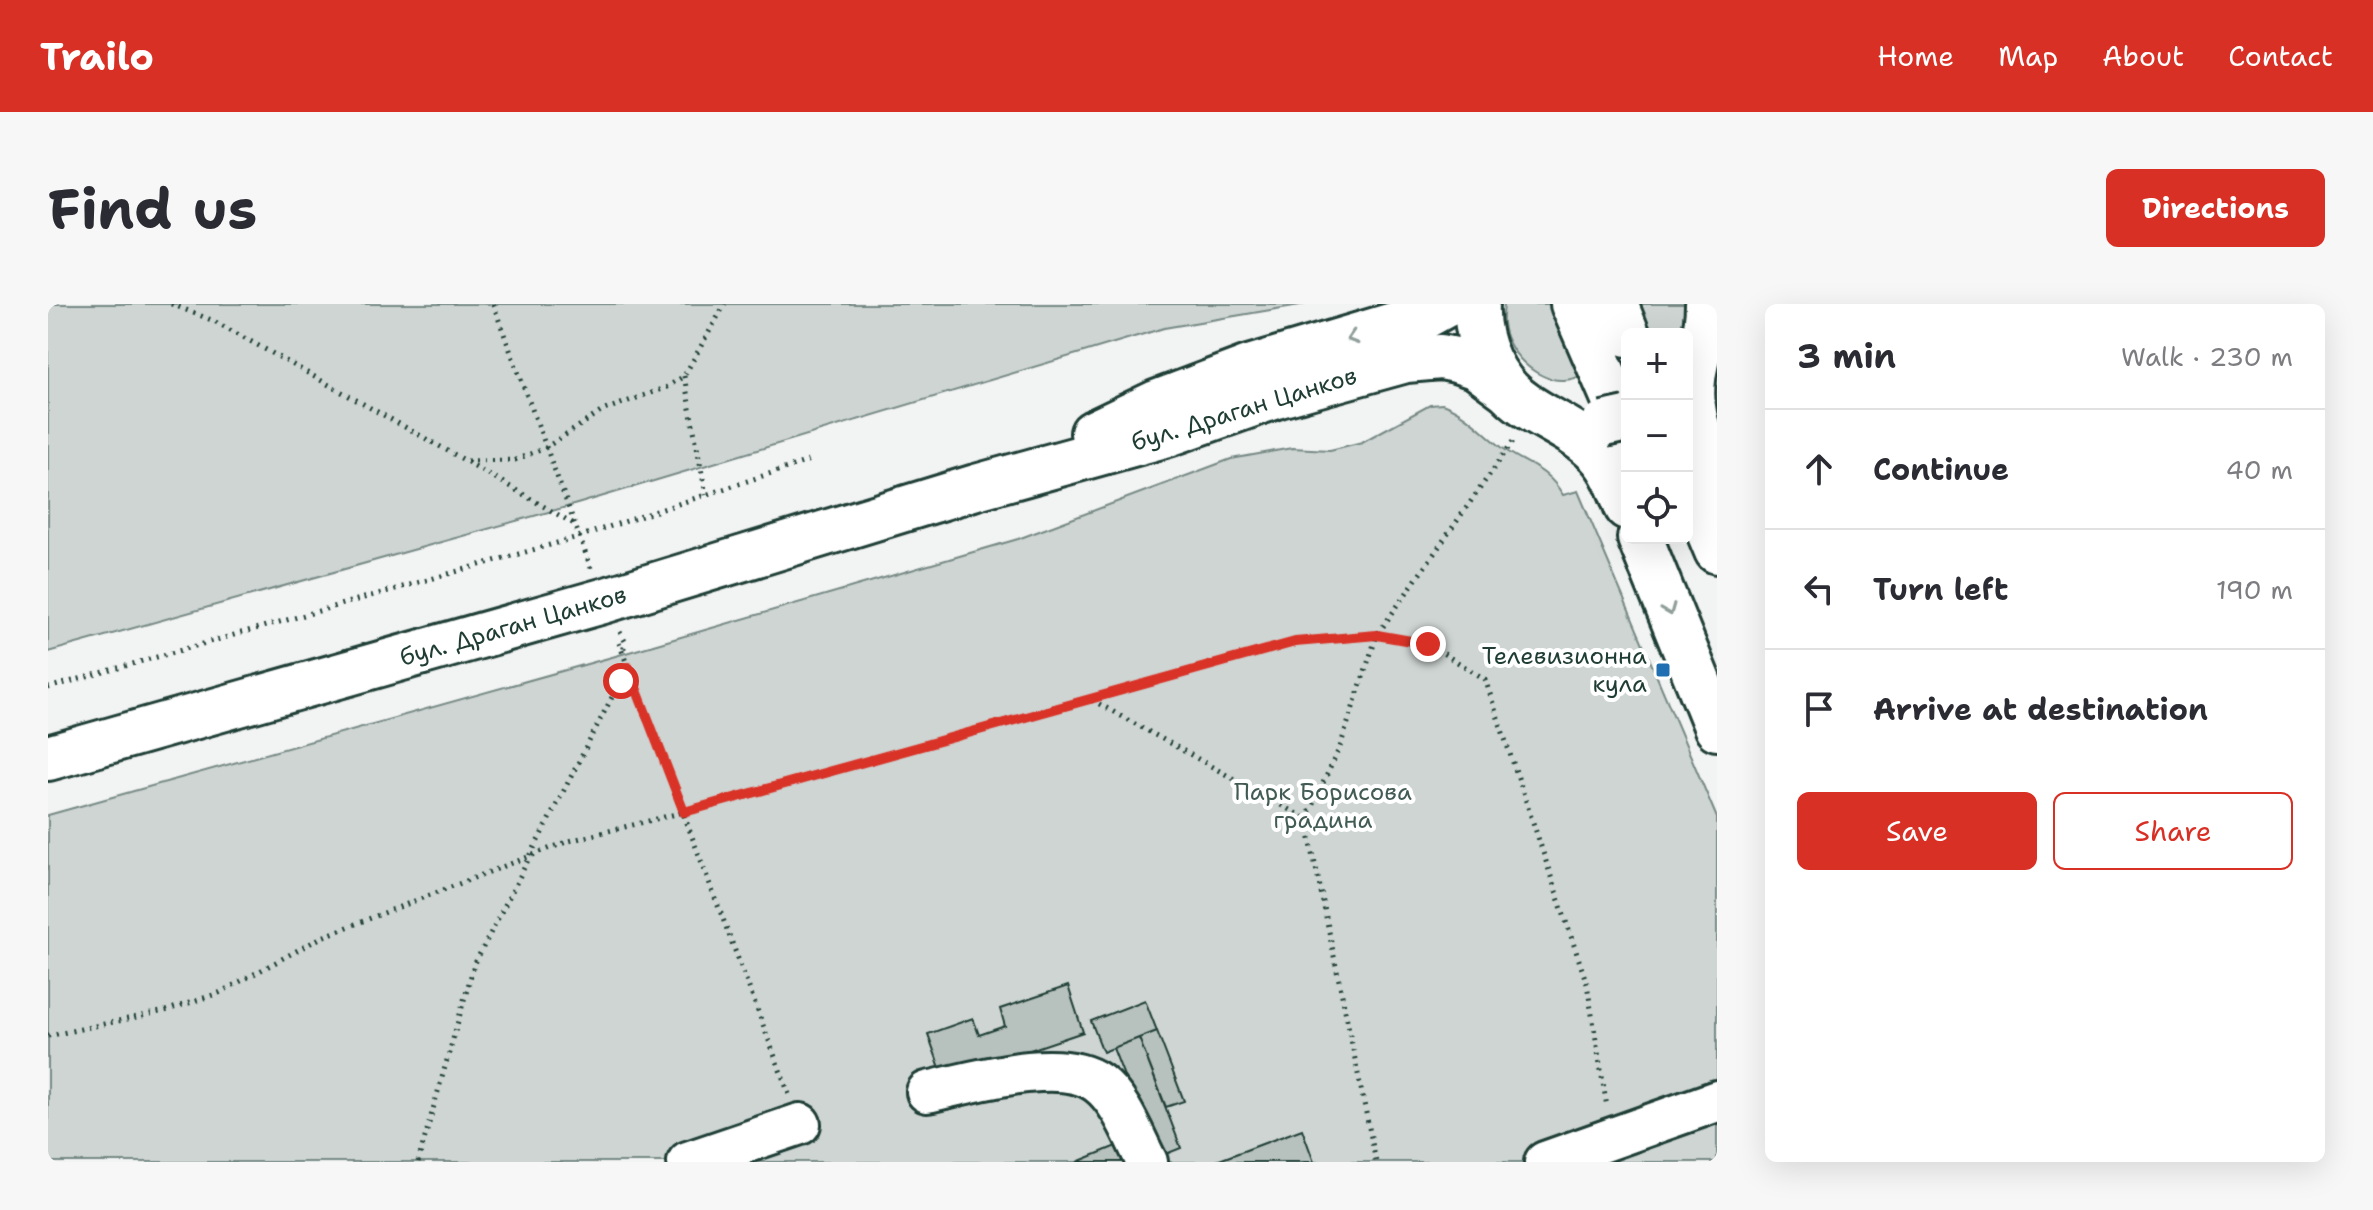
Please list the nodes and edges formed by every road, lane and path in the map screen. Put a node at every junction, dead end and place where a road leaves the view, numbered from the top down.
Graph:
1 (171, 304) edge
2 (493, 304) edge
3 (725, 304) edge
4 (1447, 304) edge
5 (1477, 304) edge
6 (1573, 304) edge
7 (1615, 304) edge
8 (1625, 328) edge
9 (1703, 335) edge
10 (684, 376) junction
11 (1522, 410) junction
12 (1619, 424) edge
13 (545, 448) junction
14 (466, 461) junction
15 (808, 461) dead end
16 (1717, 478) edge
17 (976, 487) junction
18 (1621, 492) edge
19 (1693, 493) edge
20 (706, 495) junction
21 (1642, 544) edge
22 (1674, 544) edge
23 (1717, 551) edge
24 (1377, 635) junction
25 (619, 643) dead end
26 (1717, 649) edge
27 (628, 667) junction
28 (48, 688) edge
29 (1091, 699) junction
30 (1717, 728) edge
31 (48, 758) edge
32 (684, 812) junction
33 (1306, 819) junction
34 (533, 855) junction
35 (48, 1036) edge
36 (927, 1092) dead end
37 (1717, 1101) edge
38 (800, 1124) joint
39 (1612, 1138) junction
40 (418, 1162) edge
41 (688, 1162) edge
42 (1147, 1162) edge
43 (1376, 1162) edge
44 (1545, 1162) edge

1 - 14 path
2 - 13 path
3 - 10 path
4 -> 17 main road, бул. Драган Цанков
5 - 11 main road
6 - 12 main road
7 - 8 main road
9 - 16 main road
10 - 13 path
10 - 20 path
11 - 12 main road
11 - 17 main road, бул. Драган Цанков
11 - 18 main road, бул. Драган Цанков
11 - 24 path
13 - 14 path
13 - 14 path
15 - 20 path
17 - 31 main road, бул. Драган Цанков
19 - 23 main road
20 - 28 path
21 -> 30 main road
22 - 26 main road
24 - 29 path
24 - 33 path
24 - 39 path
25 - 27 path
27 - 32 path
27 - 34 path
29 - 32 path
29 - 33 path
32 - 34 path
32 - 38 path
33 - 43 path
34 - 35 path
34 - 40 path
36 - 42 lane
37 - 39 lane
38 - 41 lane
39 - 44 lane

